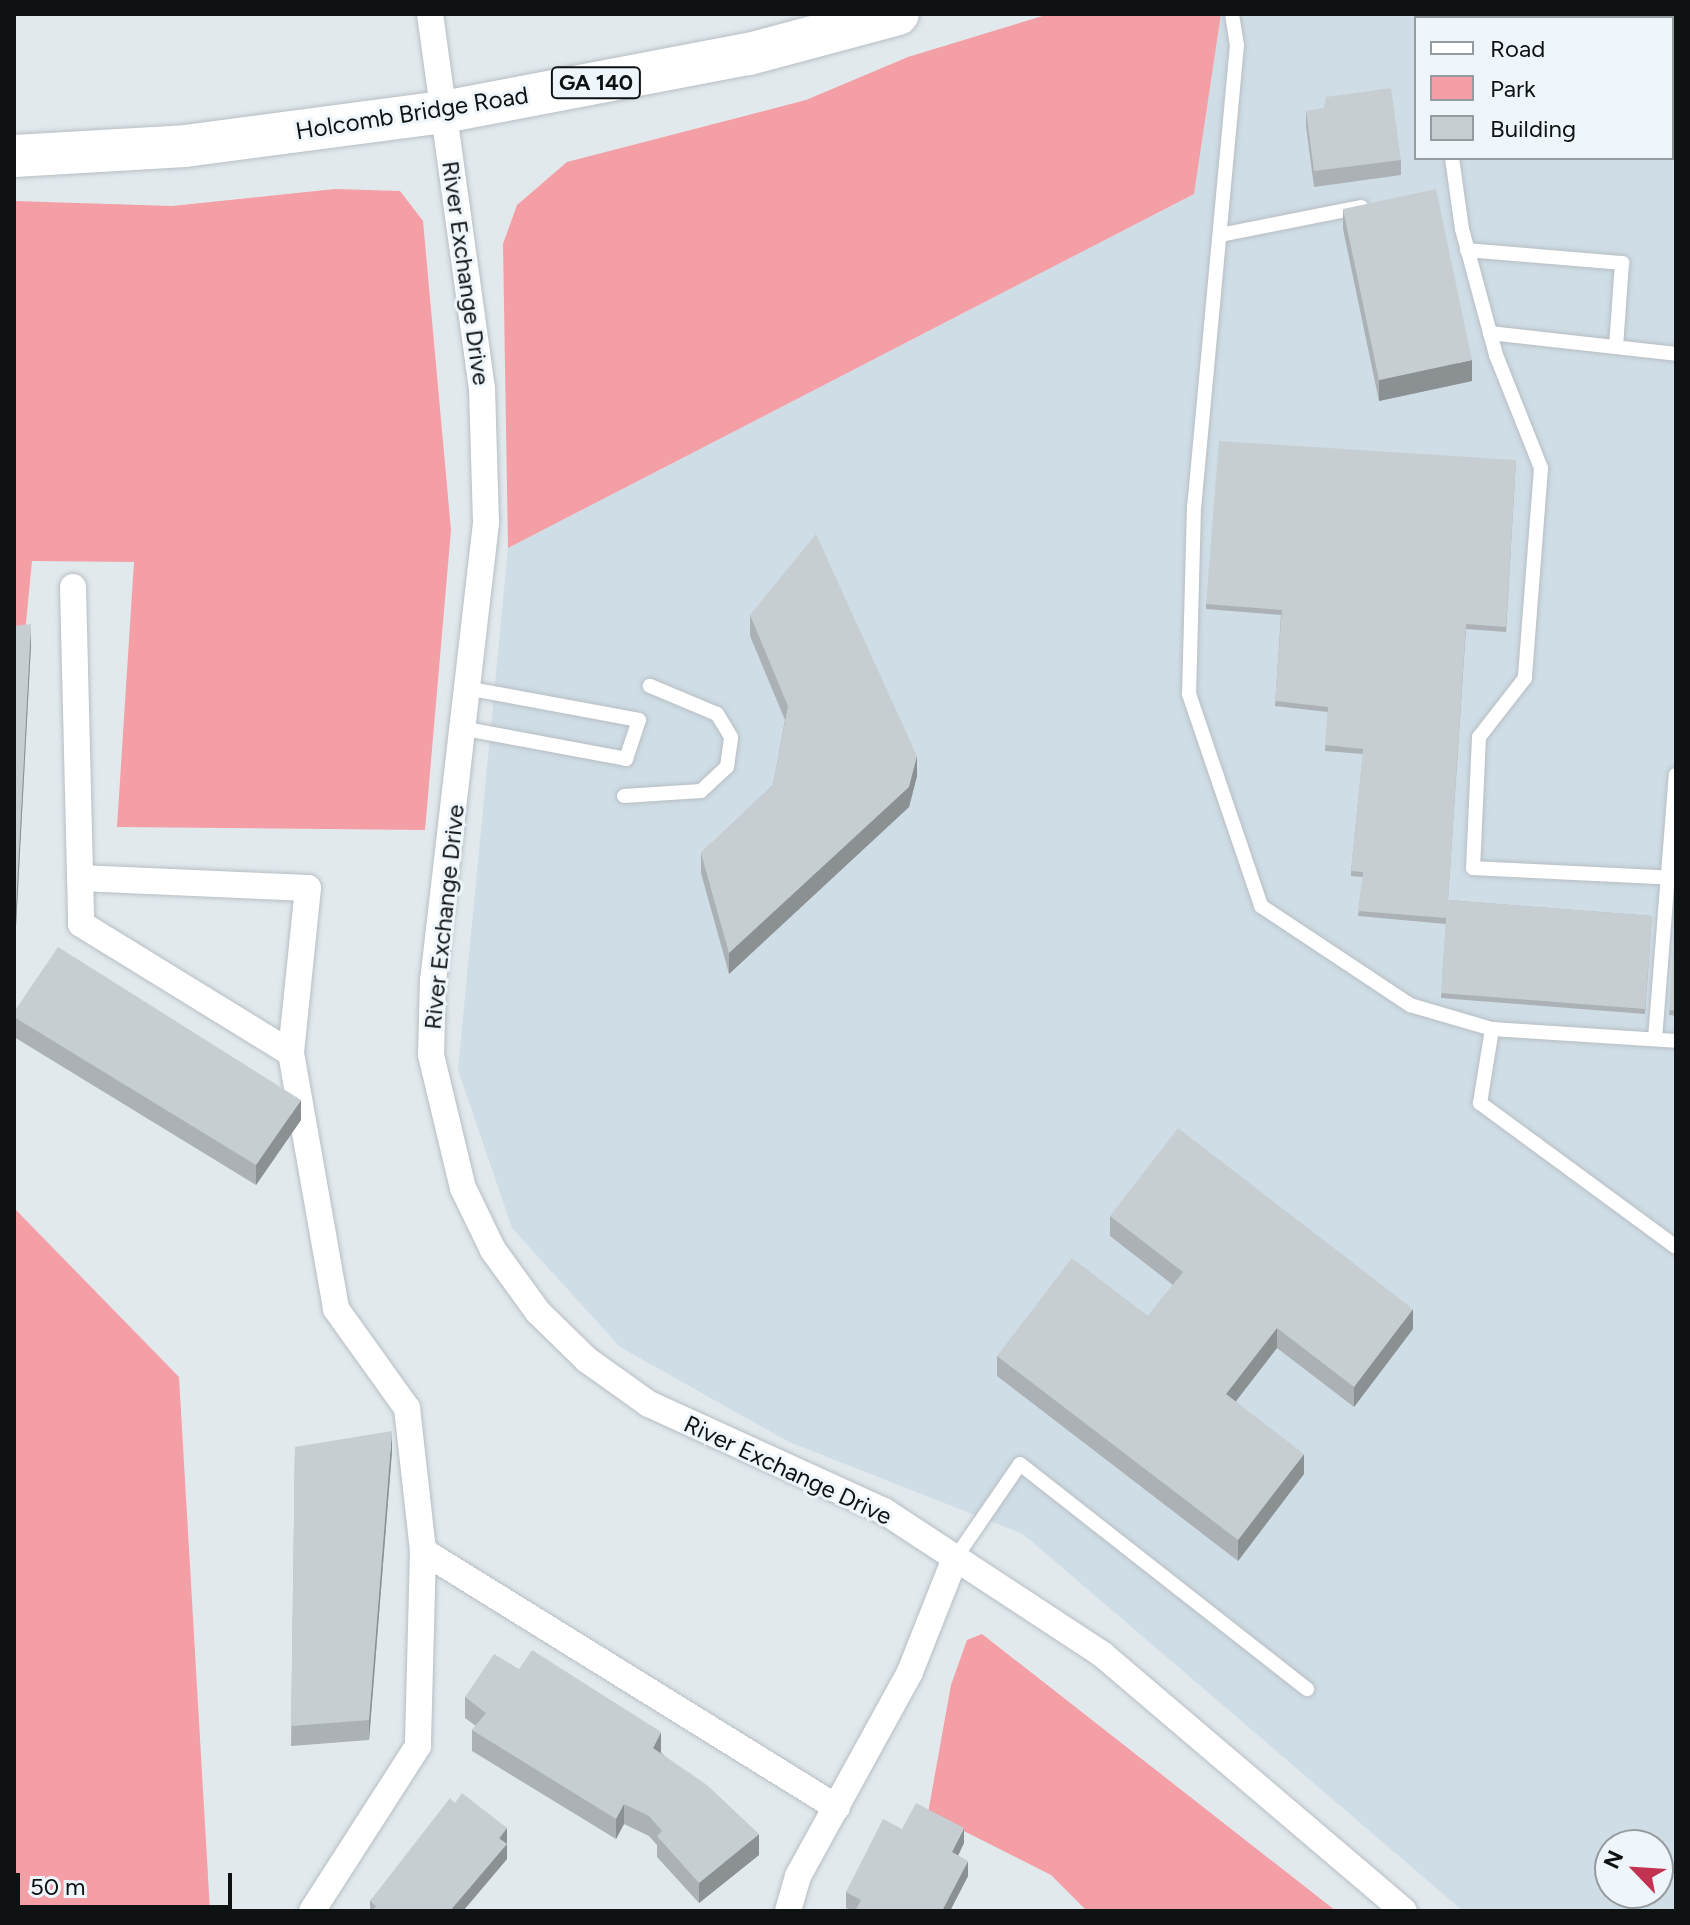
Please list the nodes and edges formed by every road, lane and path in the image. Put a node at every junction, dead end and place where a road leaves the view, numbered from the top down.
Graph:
1 (430, 14) edge
2 (898, 14) edge
3 (1232, 14) edge
4 (444, 112) junction
5 (14, 156) edge
6 (1452, 160) edge
7 (1382, 203) edge
8 (1220, 235) junction
9 (1467, 250) junction
10 (1490, 333) junction
11 (1616, 347) junction
12 (1676, 354) edge
13 (73, 587) dead end
14 (650, 686) dead end
15 (471, 689) junction
16 (466, 729) junction
17 (1676, 775) edge
18 (624, 796) dead end
19 (80, 878) junction
20 (1671, 878) edge
21 (1492, 1029) junction
22 (1655, 1039) junction
23 (1676, 1041) edge
24 (291, 1053) junction
25 (1676, 1247) edge
26 (423, 1551) junction
27 (954, 1561) junction
28 (1307, 1689) dead end
29 (837, 1808) junction
30 (312, 1911) edge
31 (788, 1911) edge
32 (1404, 1911) edge

1 - 4 street, River Exchange Drive
2 - 4 main road, Holcomb Bridge Road / GA 140
3 - 8 lane
4 - 5 main road, Holcomb Bridge Road / GA 140
4 - 15 street, River Exchange Drive
6 - 9 lane
7 - 8 lane
8 - 21 lane
9 - 10 lane
9 - 11 lane
10 - 11 lane
10 - 20 lane
11 - 12 lane
13 - 19 street
14 - 18 lane
15 - 16 street, River Exchange Drive
15 - 16 lane
16 - 27 street, River Exchange Drive
17 - 20 lane
19 - 24 street
19 - 24 street
20 - 22 lane
21 - 22 lane
21 - 25 lane
22 - 23 lane
24 - 26 street
26 - 29 street
26 - 30 street
27 - 28 lane
27 - 29 street
27 - 32 street, River Exchange Drive
29 - 31 street

